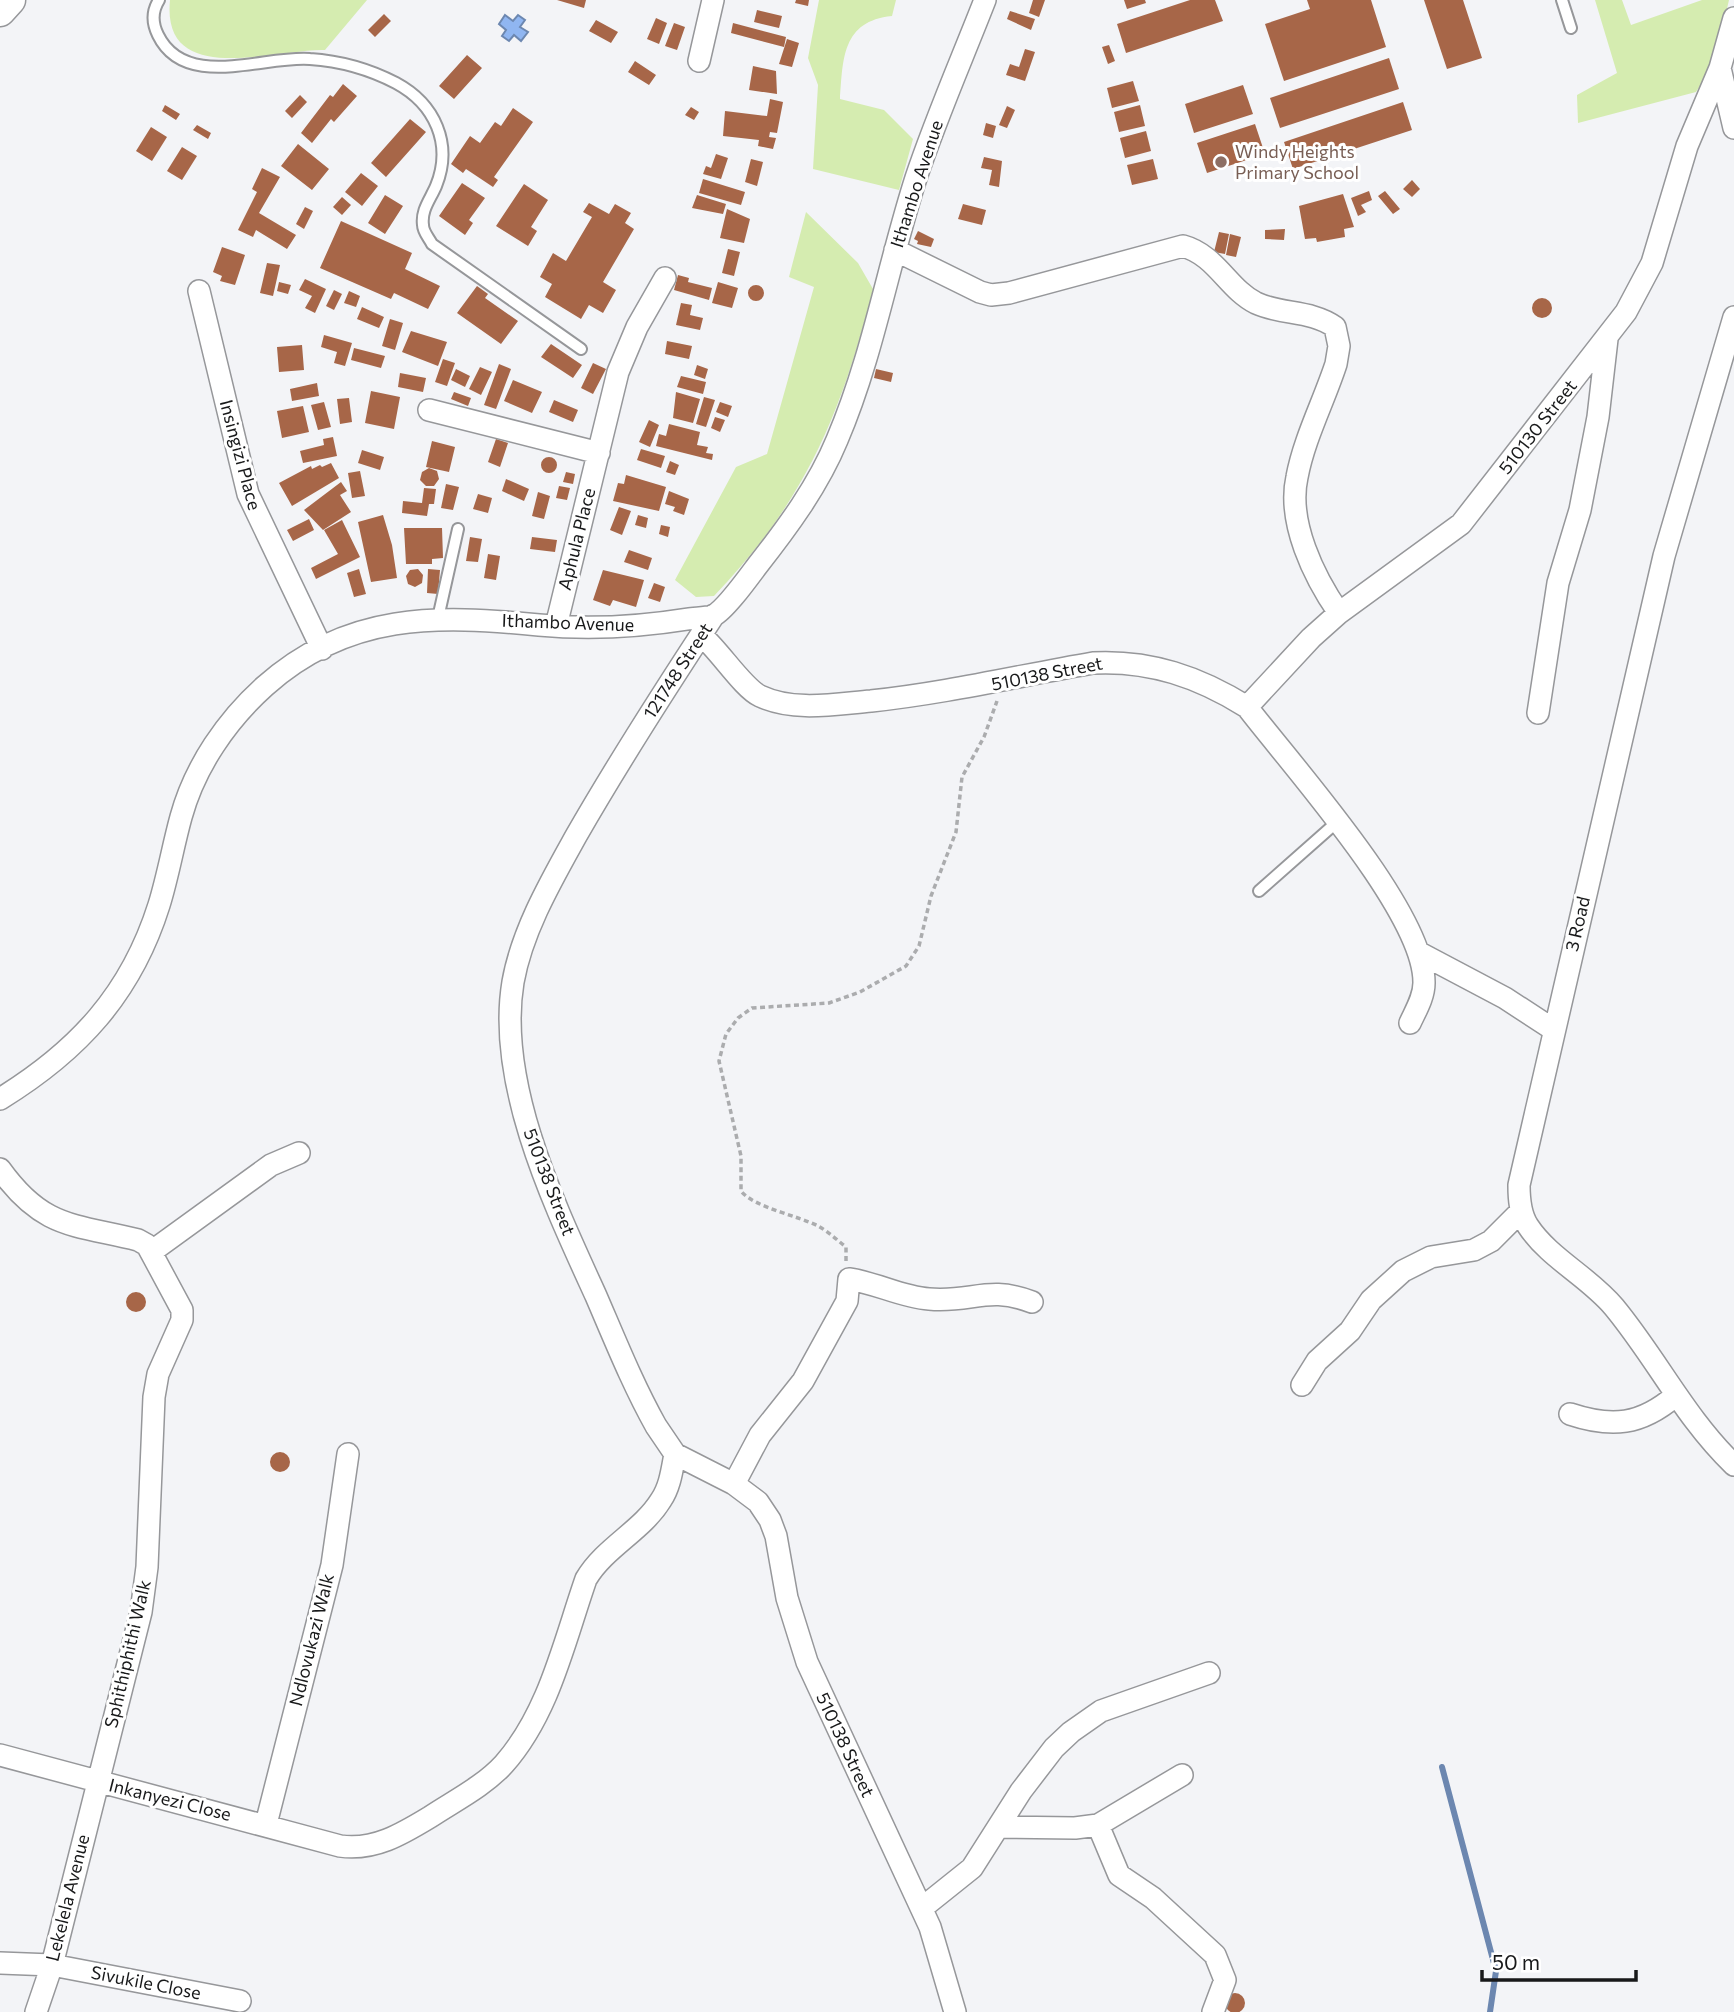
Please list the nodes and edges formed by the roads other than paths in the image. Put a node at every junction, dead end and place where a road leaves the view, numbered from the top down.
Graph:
1 (10, 0) edge
2 (159, 0) edge
3 (713, 0) edge
4 (985, 0) edge
5 (1562, 0) edge
6 (0, 11) edge
7 (1734, 18) edge
8 (1571, 28) dead end
9 (699, 61) dead end
10 (1720, 68) junction
11 (1734, 128) edge
12 (895, 250) junction
13 (665, 278) dead end
14 (199, 290) dead end
15 (1734, 317) edge
16 (1607, 339) junction
17 (581, 349) dead end
18 (429, 410) dead end
19 (599, 453) junction
20 (458, 529) dead end
21 (1339, 613) junction
22 (714, 615) junction
23 (438, 618) junction
24 (556, 626) junction
25 (701, 635) junction
26 (321, 649) junction
27 (1247, 707) junction
28 (1538, 713) dead end
29 (642, 727) joint
30 (1337, 822) junction
31 (1259, 891) dead end
32 (1418, 952) junction
33 (1410, 1023) dead end
34 (1554, 1030) junction
35 (0, 1099) edge
36 (299, 1153) dead end
37 (0, 1169) edge
38 (1521, 1211) junction
39 (150, 1252) junction
40 (1032, 1301) dead end
41 (1302, 1385) dead end
42 (1675, 1396) junction
43 (1570, 1414) dead end
44 (348, 1454) dead end
45 (675, 1454) junction
46 (1734, 1465) edge
47 (734, 1484) junction
48 (1209, 1672) dead end
49 (0, 1755) edge
50 (1182, 1775) dead end
51 (97, 1782) junction
52 (266, 1824) junction
53 (1098, 1825) junction
54 (1000, 1827) junction
55 (922, 1908) junction
56 (0, 1963) edge
57 (52, 1965) junction
58 (240, 2001) dead end
59 (36, 2012) edge
60 (955, 2012) edge
61 (1213, 2012) edge

1 - 6 main road
2 - 17 lane
3 - 9 street
4 - 12 street, Ithambo Avenue
5 - 8 lane
7 - 10 street
10 - 11 street
10 - 16 street, 510130 Street
12 - 21 street
12 - 22 street, Ithambo Avenue
13 - 19 street, Aphula Place
14 - 26 street, Insingizi Place
15 - 34 street, 3 Road
16 - 21 street, 510130 Street
16 - 28 street
18 - 19 street
19 - 24 street, Aphula Place
20 - 23 lane
21 - 27 street, 510130 Street
22 - 24 street, Ithambo Avenue
22 - 25 street, 121748 Street
23 - 24 street, Ithambo Avenue
23 - 26 street, Ithambo Avenue
25 - 27 street, 510138 Street
25 - 29 street, 121748 Street
26 - 35 street, Ithambo Avenue
27 - 30 street, 510138 Street
29 - 45 street, 510138 Street
30 - 31 lane
30 - 32 street, 510138 Street
32 - 33 street, 510138 Street
32 - 34 street
34 - 38 street, 3 Road
36 - 39 street
37 - 39 street
38 - 41 street
38 - 42 street
39 - 51 street, Sphithiphithi Walk
40 - 47 street
42 - 43 street
42 - 46 street
44 - 52 street, Ndlovukazi Walk
45 - 47 street, 510138 Street
45 - 52 street, Inkanyezi Close
47 - 55 street, 510138 Street
48 - 54 street
49 - 51 street, Inkanyezi Close
50 - 53 street
51 - 52 street, Inkanyezi Close
51 - 57 street, Lekelela Avenue
53 - 54 street
53 - 61 street
54 - 55 street
55 - 60 street, 510138 Street
56 - 57 street, Sivukile Close
57 - 58 street, Sivukile Close
57 - 59 street, Lekelela Avenue

